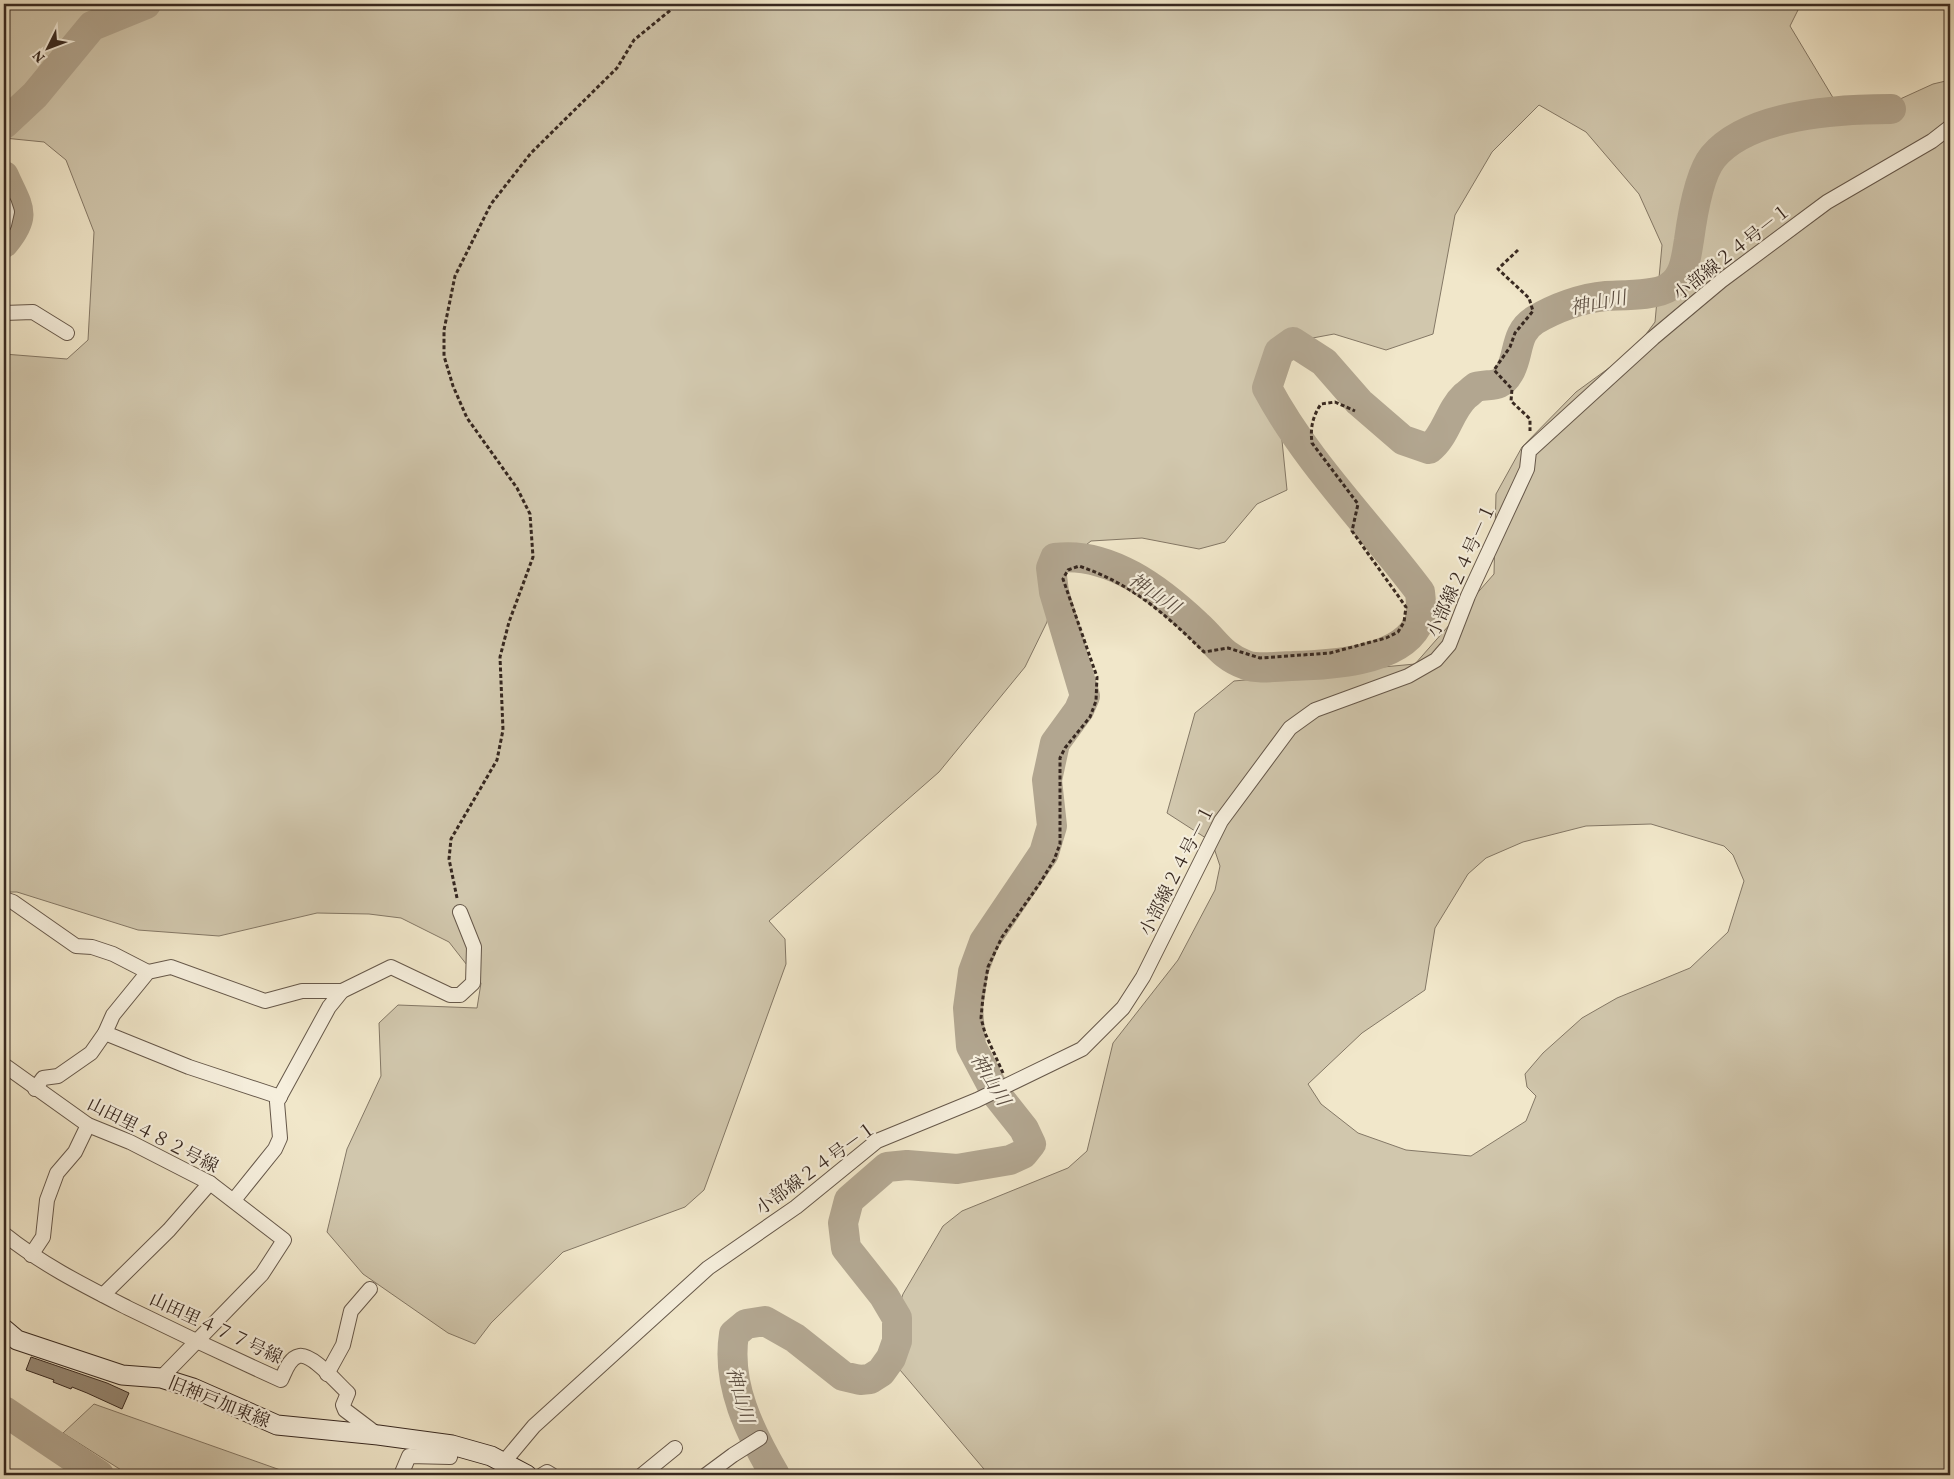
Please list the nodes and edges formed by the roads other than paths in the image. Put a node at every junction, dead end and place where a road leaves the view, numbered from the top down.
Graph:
1 (1950, 127) edge
2 (4, 203) edge
3 (4, 225) edge
4 (4, 313) edge
5 (67, 333) dead end
6 (4, 899) edge
7 (460, 912) road end
8 (148, 972) junction
9 (342, 991) junction
10 (105, 1033) junction
11 (4, 1066) edge
12 (35, 1089) junction
13 (280, 1097) junction
14 (88, 1125) junction
15 (210, 1183) junction
16 (234, 1200) junction
17 (4, 1234) edge
18 (30, 1256) junction
19 (370, 1289) dead end
20 (103, 1296) junction
21 (4, 1329) edge
22 (196, 1342) junction
23 (327, 1374) junction
24 (161, 1378) junction
25 (378, 1435) junction
26 (760, 1438) dead end
27 (452, 1445) junction
28 (675, 1448) dead end
29 (503, 1463) junction
30 (401, 1475) edge
31 (527, 1475) edge
32 (542, 1475) edge
33 (552, 1475) edge
34 (642, 1475) edge
35 (706, 1475) edge

1 - 29 street, 小部線２４号－１
2 - 3 street
4 - 5 street
6 - 8 street
7 - 9 street
8 - 9 street
8 - 10 street
9 - 13 street
10 - 12 street
10 - 13 street
11 - 12 street, 山田里４８２号線
12 - 14 street, 山田里４８２号線
13 - 16 street
14 - 15 street, 山田里４８２号線
14 - 18 street
15 - 16 street, 山田里４８２号線
15 - 20 street
16 - 22 street, 山田里４８２号線
17 - 18 street, 山田里４７７号線
18 - 20 street, 山田里４７７号線
19 - 23 street
20 - 22 street, 山田里４７７号線
21 - 24 street, 旧神戸加東線
22 - 23 street, 山田里４７７号線
22 - 24 street
23 - 25 street, 山田里４７７号線
24 - 25 street, 旧神戸加東線
25 - 27 street, 旧神戸加東線
26 - 35 street
27 - 29 street, 旧神戸加東線
27 - 30 street
28 - 34 street
29 - 31 street, 旧神戸加東線
32 - 33 street

